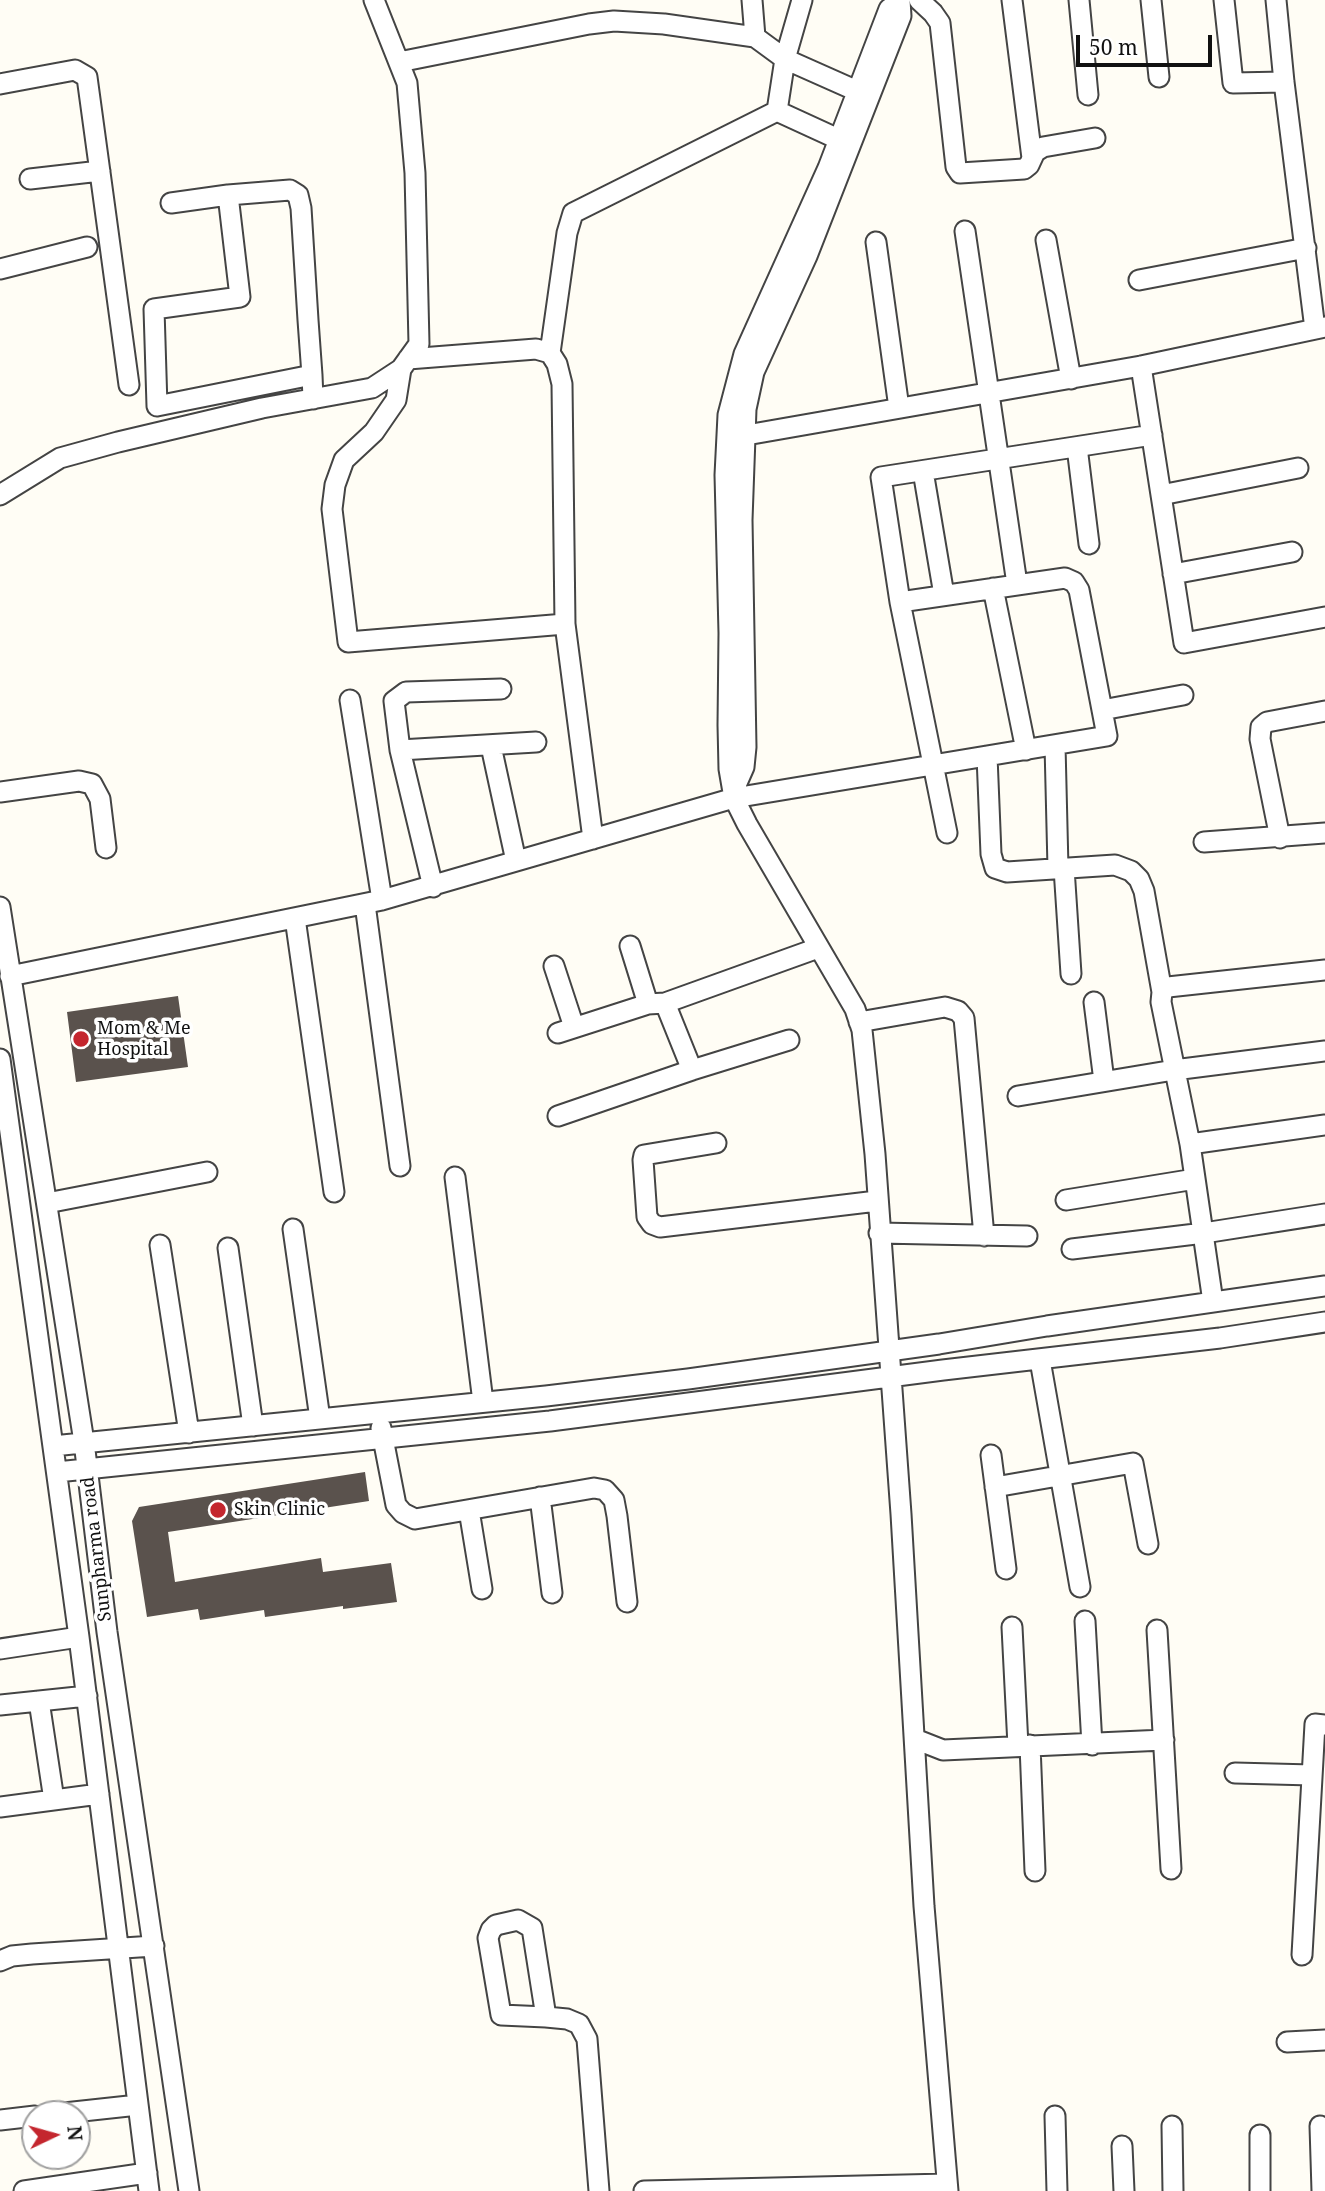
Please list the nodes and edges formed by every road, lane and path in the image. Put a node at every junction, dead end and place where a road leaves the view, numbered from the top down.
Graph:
1 (374, 0) edge
2 (752, 0) edge
3 (802, 0) edge
4 (900, 0) edge
5 (919, 0) edge
6 (1012, 0) edge
7 (1079, 0) edge
8 (1151, 0) edge
9 (1224, 0) edge
10 (1276, 0) edge
11 (755, 37) junction
12 (785, 59) junction
13 (399, 62) junction
14 (1159, 77) dead end
15 (1284, 82) junction
16 (0, 83) edge
17 (857, 91) junction
18 (1088, 95) dead end
19 (777, 111) junction
20 (1095, 138) dead end
21 (838, 139) junction
22 (1032, 158) junction
23 (100, 171) junction
24 (30, 179) dead end
25 (228, 195) junction
26 (171, 204) dead end
27 (965, 231) dead end
28 (1046, 240) dead end
29 (876, 242) dead end
30 (87, 247) dead end
31 (1306, 248) junction
32 (0, 269) edge
33 (1139, 280) dead end
34 (1320, 328) edge
35 (550, 353) junction
36 (404, 364) junction
37 (1141, 366) junction
38 (312, 375) junction
39 (1071, 379) junction
40 (129, 385) dead end
41 (989, 393) junction
42 (313, 399) junction
43 (899, 408) junction
44 (1152, 435) junction
45 (736, 437) junction
46 (1077, 447) junction
47 (998, 459) junction
48 (1298, 468) dead end
49 (923, 471) junction
50 (0, 495) edge
51 (1161, 495) junction
52 (1089, 544) dead end
53 (1292, 552) dead end
54 (1174, 574) junction
55 (1017, 584) junction
56 (992, 588) junction
57 (944, 596) junction
58 (900, 602) junction
59 (1325, 617) edge
60 (565, 624) junction
61 (500, 689) dead end
62 (1182, 695) dead end
63 (350, 700) dead end
64 (1102, 709) junction
65 (1325, 711) edge
66 (536, 743) dead end
67 (1055, 745) junction
68 (491, 746) junction
69 (400, 750) junction
70 (1026, 750) junction
71 (987, 756) junction
72 (933, 765) junction
73 (0, 792) edge
74 (734, 795) junction
75 (947, 833) dead end
76 (1325, 833) edge
77 (1280, 838) junction
78 (593, 839) junction
79 (1204, 842) dead end
80 (106, 848) dead end
81 (516, 861) junction
82 (1061, 868) junction
83 (433, 887) junction
84 (374, 902) junction
85 (0, 907) edge
86 (295, 918) junction
87 (630, 946) dead end
88 (818, 948) junction
89 (554, 966) dead end
90 (1325, 970) edge
91 (1071, 974) dead end
92 (10, 976) junction
93 (1162, 992) junction
94 (1094, 1002) dead end
95 (656, 1003) junction
96 (859, 1022) junction
97 (789, 1040) dead end
98 (1325, 1051) edge
99 (0, 1059) edge
100 (692, 1070) junction
101 (1174, 1070) junction
102 (1104, 1081) junction
103 (28, 1083) junction
104 (2, 1088) edge
105 (1018, 1096) dead end
106 (558, 1116) dead end
107 (1325, 1125) edge
108 (716, 1143) dead end
109 (1190, 1144) junction
110 (400, 1166) dead end
111 (207, 1172) dead end
112 (455, 1177) dead end
113 (1195, 1179) junction
114 (334, 1192) dead end
115 (1066, 1200) dead end
116 (877, 1201) junction
117 (47, 1203) junction
118 (1325, 1214) edge
119 (293, 1229) dead end
120 (879, 1233) junction
121 (1205, 1233) junction
122 (984, 1236) junction
123 (1027, 1236) dead end
124 (160, 1245) dead end
125 (228, 1248) dead end
126 (1072, 1249) dead end
127 (1325, 1286) edge
128 (1213, 1302) junction
129 (1325, 1322) edge
130 (889, 1351) junction
131 (1040, 1360) junction
132 (891, 1377) junction
133 (483, 1402) junction
134 (379, 1413) junction
135 (320, 1419) junction
136 (253, 1426) junction
137 (189, 1433) junction
138 (382, 1438) junction
139 (84, 1442) junction
140 (53, 1446) junction
141 (991, 1455) dead end
142 (87, 1468) junction
143 (57, 1472) junction
144 (1059, 1475) junction
145 (995, 1487) junction
146 (540, 1497) junction
147 (468, 1510) junction
148 (1148, 1544) dead end
149 (1006, 1569) dead end
150 (1080, 1587) dead end
151 (482, 1589) dead end
152 (552, 1593) dead end
153 (627, 1602) dead end
154 (1085, 1621) dead end
155 (1012, 1626) dead end
156 (1157, 1630) dead end
157 (79, 1637) junction
158 (0, 1649) edge
159 (86, 1696) junction
160 (38, 1701) junction
161 (0, 1705) edge
162 (1325, 1725) edge
163 (915, 1740) junction
164 (1164, 1740) junction
165 (1024, 1745) junction
166 (1092, 1745) junction
167 (1235, 1773) dead end
168 (1312, 1775) junction
169 (99, 1794) junction
170 (54, 1800) junction
171 (0, 1807) edge
172 (1171, 1870) dead end
173 (1035, 1871) dead end
174 (154, 1946) junction
175 (119, 1948) junction
176 (1302, 1955) dead end
177 (0, 1961) edge
178 (546, 2017) junction
179 (1325, 2040) edge
180 (1287, 2042) dead end
181 (138, 2105) junction
182 (91, 2110) edge
183 (1055, 2116) dead end
184 (21, 2118) edge
185 (0, 2120) edge
186 (1172, 2126) dead end
187 (1320, 2126) dead end
188 (1260, 2135) dead end
189 (1122, 2146) dead end
190 (148, 2182) edge
191 (907, 2188) edge
192 (947, 2188) edge
193 (767, 2189) edge
194 (838, 2189) edge
195 (24, 2191) edge
196 (189, 2191) edge
197 (599, 2191) edge
198 (644, 2191) edge
199 (1057, 2191) edge
200 (1124, 2191) edge
201 (1173, 2191) edge
202 (1260, 2191) edge
203 (1322, 2191) edge

1 - 13 street
2 - 11 street
3 - 12 street
4 - 17 street
4 - 45 street
5 - 22 street
6 - 22 street
7 - 18 street
8 - 14 street
9 - 15 street
10 - 15 street
11 - 12 street
11 - 13 street
12 - 17 street
12 - 19 street
13 - 36 street
15 - 31 street
16 - 23 street
17 - 21 street
19 - 21 street
19 - 35 street
20 - 22 street
21 - 45 street
23 - 24 street
23 - 40 street
25 - 26 street
25 - 38 street
25 - 38 street
27 - 41 street
28 - 39 street
29 - 43 street
30 - 32 street
31 - 33 street
31 - 34 street
34 - 37 street
35 - 36 street
35 - 60 street
36 - 42 street
36 - 60 street
37 - 39 street
37 - 44 street
38 - 42 street
39 - 41 street
41 - 43 street
41 - 47 street
42 - 50 street
43 - 45 street
44 - 46 street
44 - 51 street
45 - 74 street
46 - 47 street
46 - 52 street
47 - 49 street
47 - 55 street
48 - 51 street
49 - 57 street
49 - 58 street
51 - 54 street
53 - 54 street
54 - 59 street
55 - 56 street
55 - 64 street
56 - 57 street
56 - 70 street
57 - 58 street
58 - 72 street
60 - 78 street
61 - 69 street
62 - 64 street
63 - 84 street
64 - 67 street
65 - 77 street
66 - 68 street
67 - 70 street
67 - 82 street
68 - 69 street
68 - 81 street
69 - 83 street
70 - 71 street
71 - 72 street
71 - 82 street
72 - 74 street
72 - 75 street
73 - 80 street
74 - 78 street
74 - 88 street
76 - 77 street
77 - 79 street
78 - 81 street
81 - 83 street
82 - 91 street
82 - 93 street
83 - 84 street
84 - 86 street
84 - 110 street
85 - 92 street, Sunpharma road
86 - 92 street
86 - 114 street
87 - 95 street
88 - 95 street
88 - 96 street
89 - 95 street
90 - 93 street
92 - 103 street, Sunpharma road
93 - 101 street
94 - 102 street
95 - 100 street
96 - 116 street
96 - 122 street
97 - 100 street
98 - 101 street
99 - 104 street, Sunpharma road
100 - 106 street
101 - 102 street
101 - 109 street
102 - 105 street
103 - 104 street
103 - 117 street, Sunpharma road
104 - 140 street, Sunpharma road
107 - 109 street
108 - 116 street
109 - 113 street
111 - 117 street
112 - 133 street
113 - 115 street
113 - 121 street
116 - 120 street
117 - 139 street, Sunpharma road
118 - 121 street
119 - 135 street
120 - 122 street
120 - 130 street
121 - 126 street
121 - 128 street
122 - 123 street
124 - 137 street
125 - 136 street
127 - 128 street
128 - 130 street
129 - 131 street
130 - 132 street
130 - 133 street
131 - 132 street
131 - 144 street
132 - 138 street
132 - 163 street
133 - 134 street
134 - 135 street
134 - 138 street
135 - 136 street
136 - 137 street
137 - 139 street
138 - 142 street
138 - 147 street
139 - 140 street
139 - 142 street, Sunpharma road
140 - 143 street, Sunpharma road
141 - 145 street
142 - 143 street
142 - 174 street, Sunpharma road
143 - 157 street, Sunpharma road
144 - 145 street
144 - 148 street
144 - 150 street
145 - 149 street
146 - 147 street
146 - 152 street
146 - 153 street
147 - 151 street
154 - 166 street
155 - 165 street
156 - 164 street
157 - 158 street
157 - 159 street, Sunpharma road
159 - 160 street
159 - 169 street, Sunpharma road
160 - 161 street
160 - 170 street
162 - 168 street
163 - 165 street
163 - 192 street
164 - 166 street
164 - 172 street
165 - 166 street
165 - 173 street
167 - 168 street
168 - 176 street
169 - 170 street
169 - 175 street, Sunpharma road
170 - 171 street
174 - 175 street
174 - 196 street, Sunpharma road
175 - 177 street
175 - 181 street, Sunpharma road
178 - 178 street
178 - 197 street
179 - 180 street
181 - 182 street
181 - 190 street, Sunpharma road
183 - 199 street
184 - 185 street
186 - 201 street
187 - 203 street
188 - 202 street
189 - 200 street
190 - 195 street
191 - 192 street
191 - 194 street
193 - 194 street
193 - 198 street

